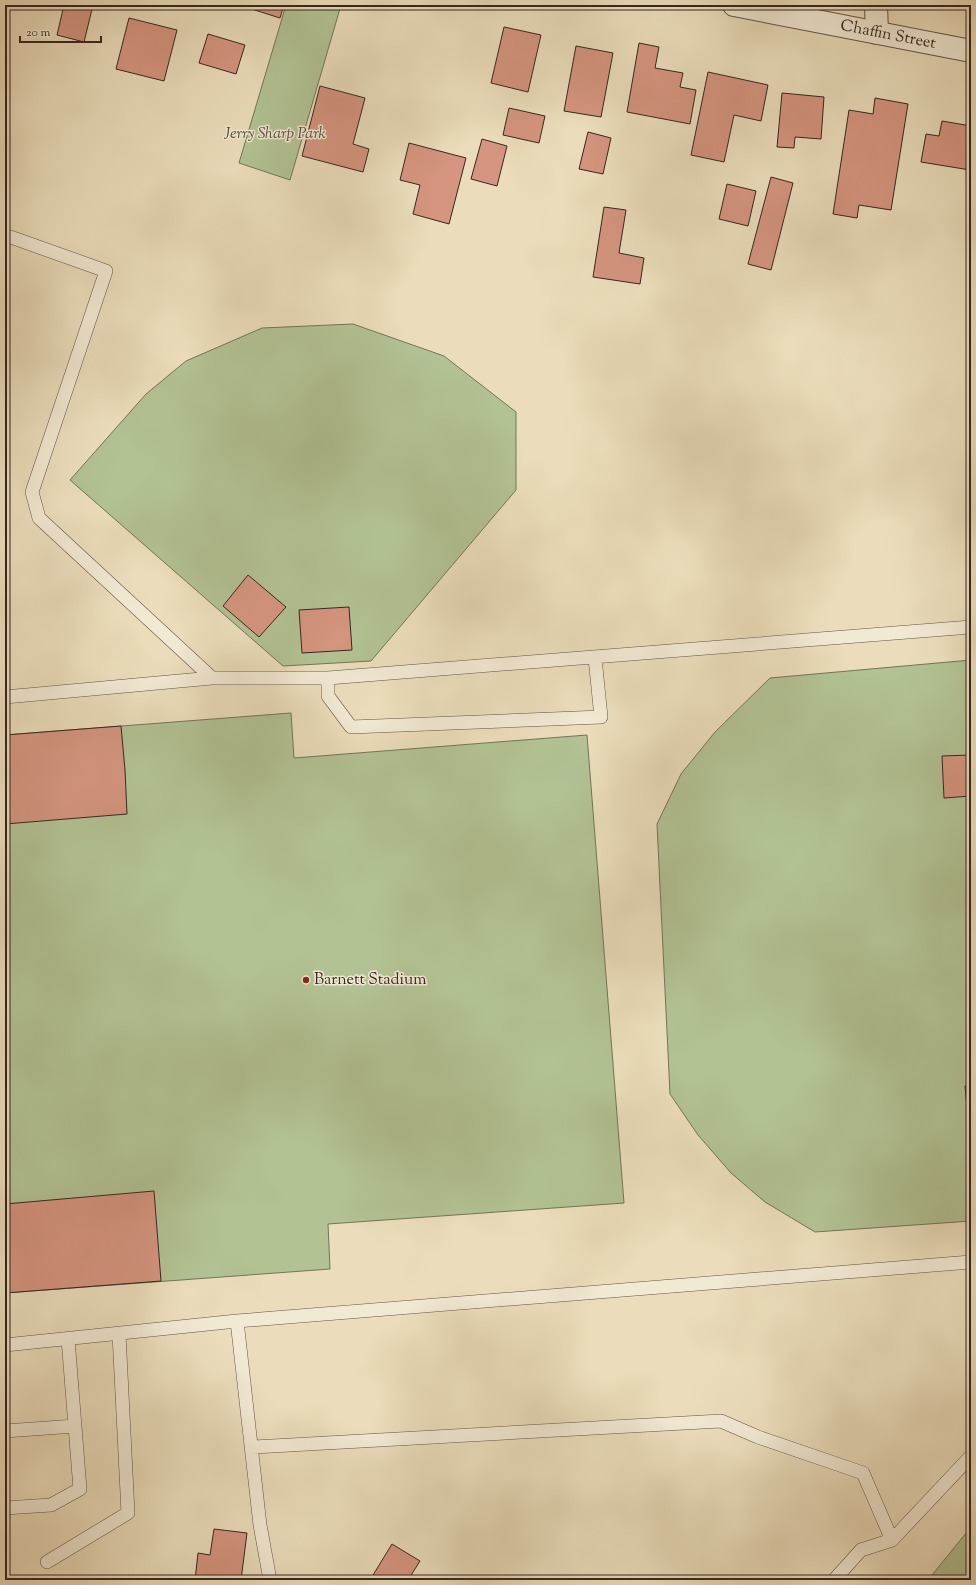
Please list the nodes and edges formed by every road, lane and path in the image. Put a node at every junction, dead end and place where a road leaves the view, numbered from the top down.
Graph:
1 (734, 5) edge
2 (876, 5) edge
3 (877, 33) junction
4 (971, 51) edge
5 (5, 235) edge
6 (971, 627) edge
7 (595, 658) junction
8 (212, 678) junction
9 (328, 678) junction
10 (5, 697) edge
11 (971, 1262) edge
12 (237, 1321) junction
13 (119, 1334) junction
14 (68, 1339) junction
15 (5, 1345) edge
16 (75, 1426) junction
17 (5, 1431) edge
18 (252, 1447) junction
19 (971, 1456) edge
20 (5, 1508) edge
21 (892, 1540) junction
22 (47, 1562) dead end
23 (270, 1580) edge
24 (834, 1580) edge

1 - 3 street, Chaffin Street
2 - 3 street
3 - 4 street, Chaffin Street
5 - 8 lane
6 - 7 lane
7 - 9 lane
7 - 9 lane
8 - 9 lane
8 - 10 lane
11 - 12 lane
12 - 13 lane
12 - 18 lane
13 - 14 lane
13 - 22 lane
14 - 15 lane
14 - 16 lane
16 - 17 lane
16 - 20 lane
18 - 21 lane
18 - 23 lane
19 - 21 lane
21 - 24 lane

